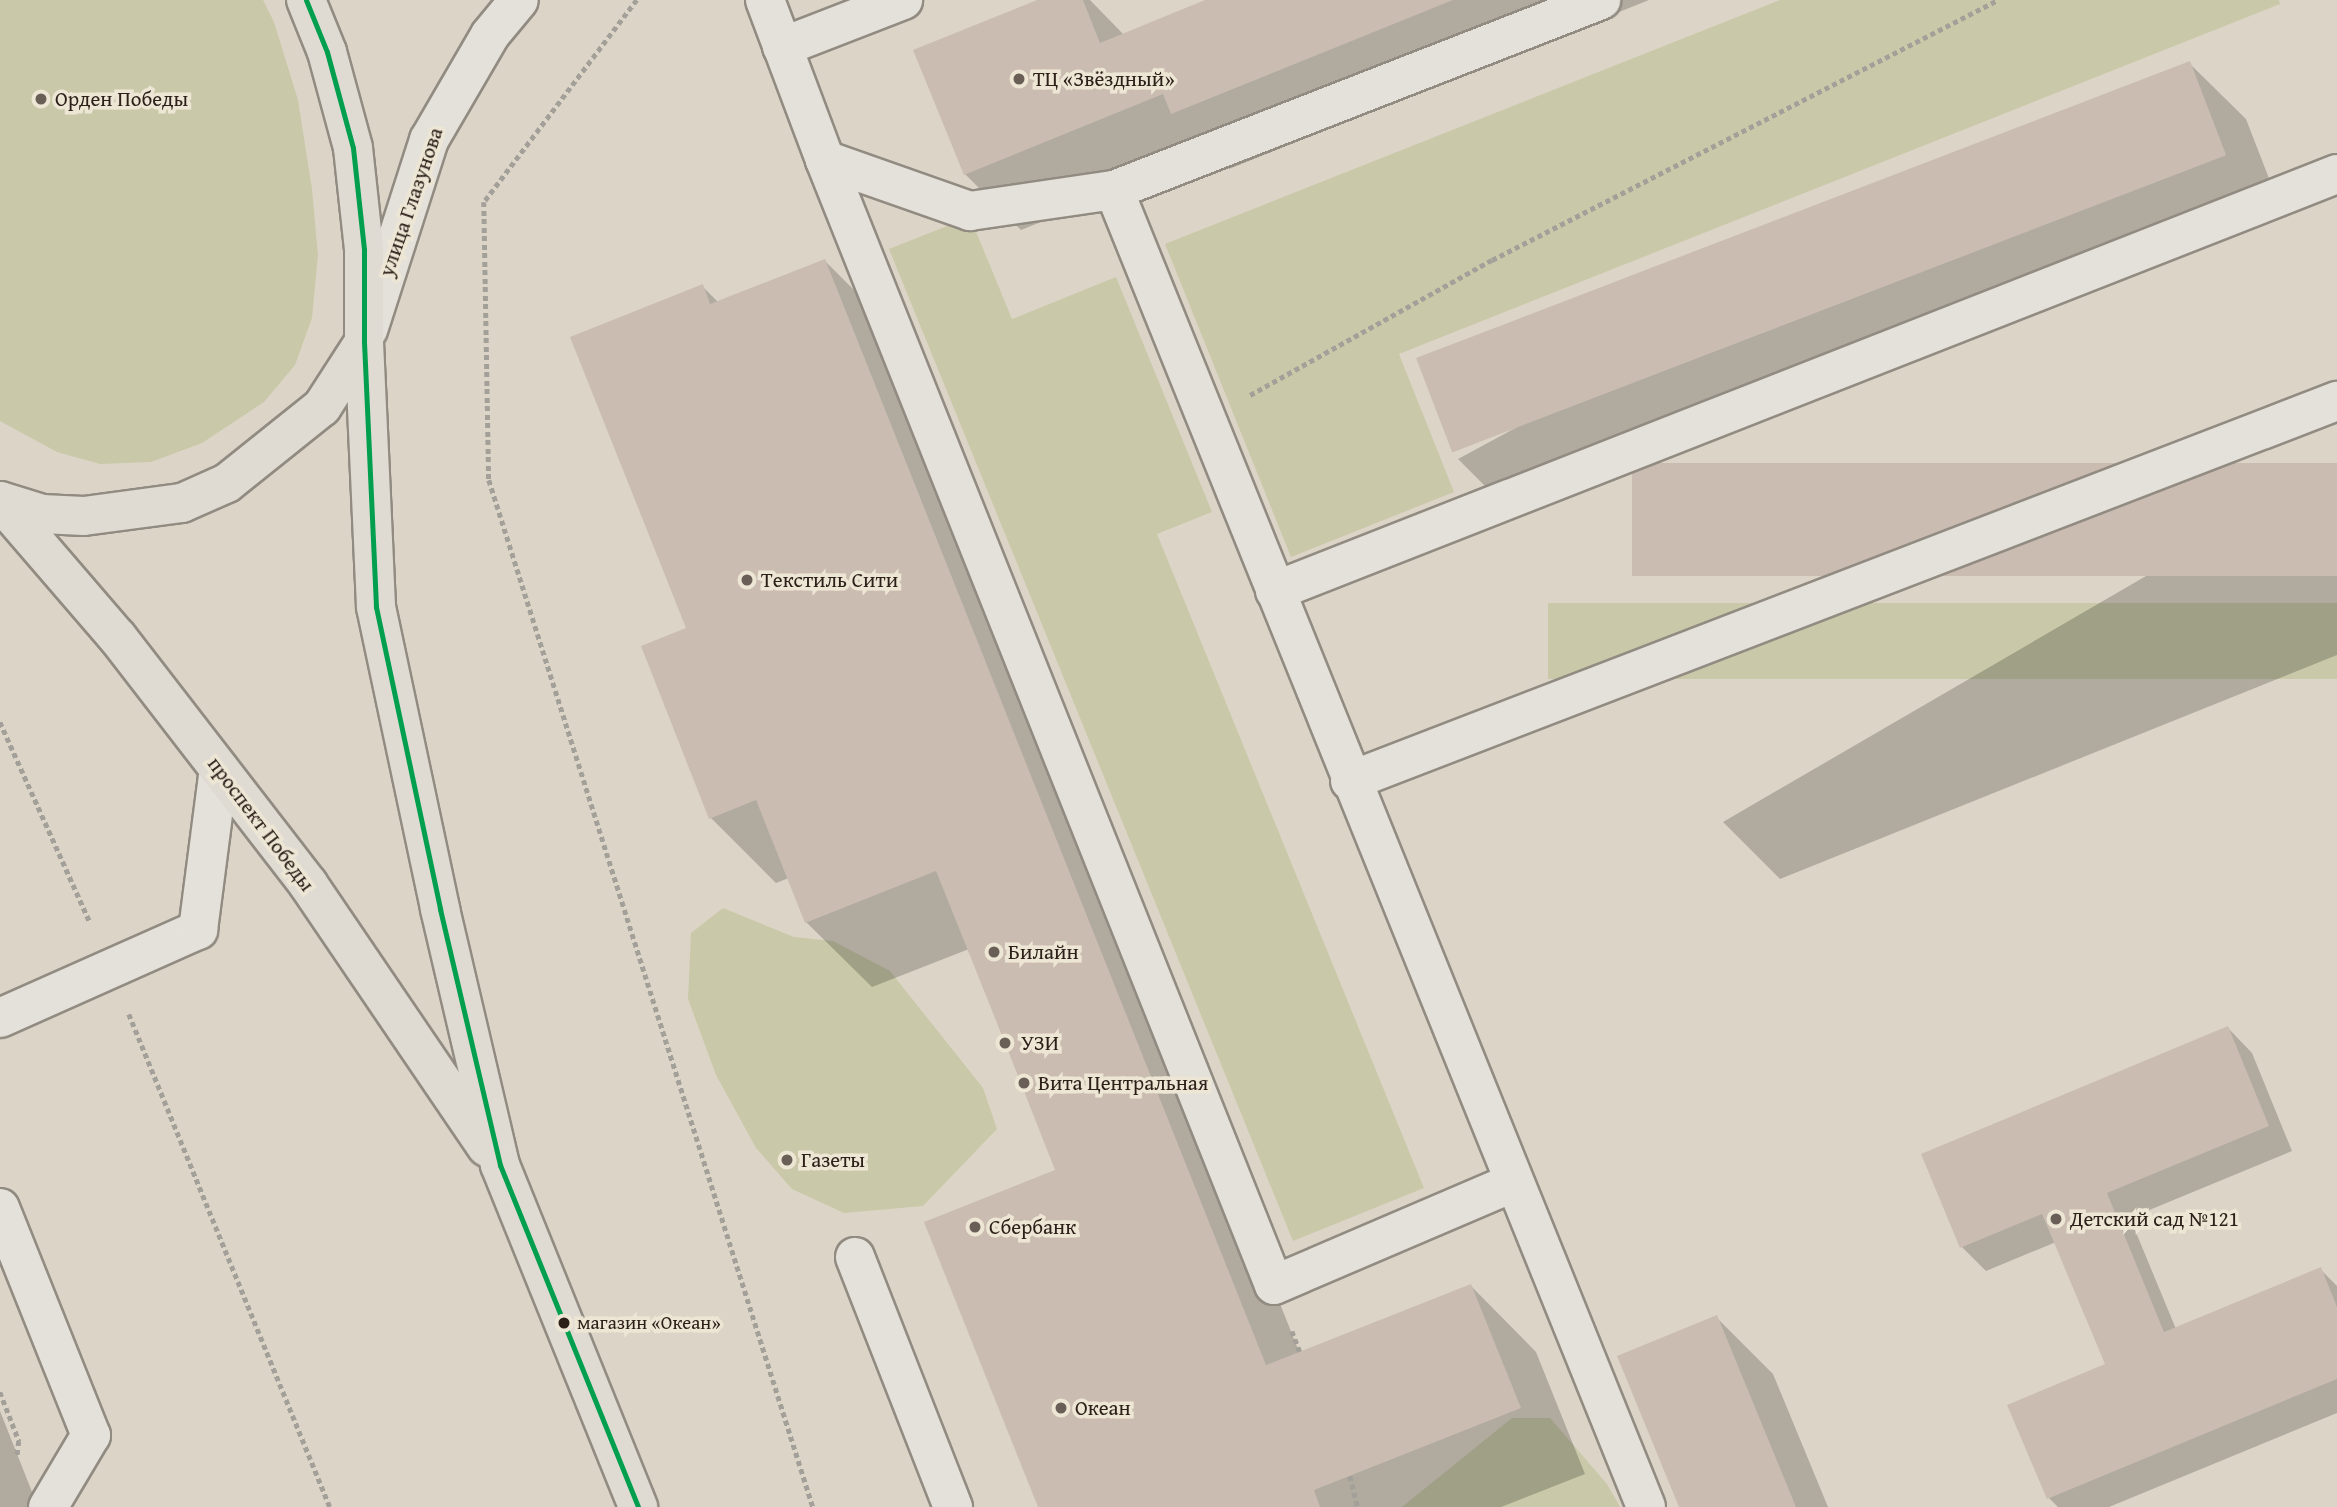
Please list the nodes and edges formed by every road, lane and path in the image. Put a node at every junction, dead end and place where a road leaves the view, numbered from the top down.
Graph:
1 (306, 0) edge
2 (519, 0) edge
3 (638, 0) edge
4 (765, 0) edge
5 (903, 0) edge
6 (1601, 0) edge
7 (1998, 0) edge
8 (782, 47) junction
9 (825, 160) junction
10 (2337, 174) edge
11 (1114, 190) junction
12 (364, 342) junction
13 (2337, 401) edge
14 (1206, 416) junction
15 (0, 501) edge
16 (1275, 591) junction
17 (0, 722) edge
18 (219, 769) junction
19 (1350, 782) junction
20 (112, 972) junction
21 (0, 1018) edge
22 (500, 1165) junction
23 (1514, 1182) junction
24 (0, 1208) edge
25 (855, 1257) dead end
26 (0, 1392) edge
27 (15, 1467) dead end
28 (1350, 1476) dead end
29 (48, 1507) edge
30 (330, 1507) edge
31 (638, 1507) edge
32 (813, 1507) edge
33 (953, 1507) edge
34 (1358, 1507) edge
35 (1646, 1507) edge

1 - 12 main road, проспект Победы
2 - 12 street, улица Глазунова
3 - 32 path
4 - 8 street
5 - 8 street
6 - 11 street
7 - 14 path
8 - 9 street
9 - 11 street
9 - 23 street
10 - 16 street
11 - 14 street
12 - 15 main road
12 - 22 main road, проспект Победы
13 - 19 street
14 - 16 street
15 - 18 main road, проспект Победы
16 - 19 street
17 - 20 path
18 - 20 street
18 - 22 main road, проспект Победы
19 - 23 street
20 - 21 street
20 - 30 path
22 - 31 main road, проспект Победы
23 - 35 street
24 - 29 street
25 - 33 street
26 - 27 path
28 - 34 path

